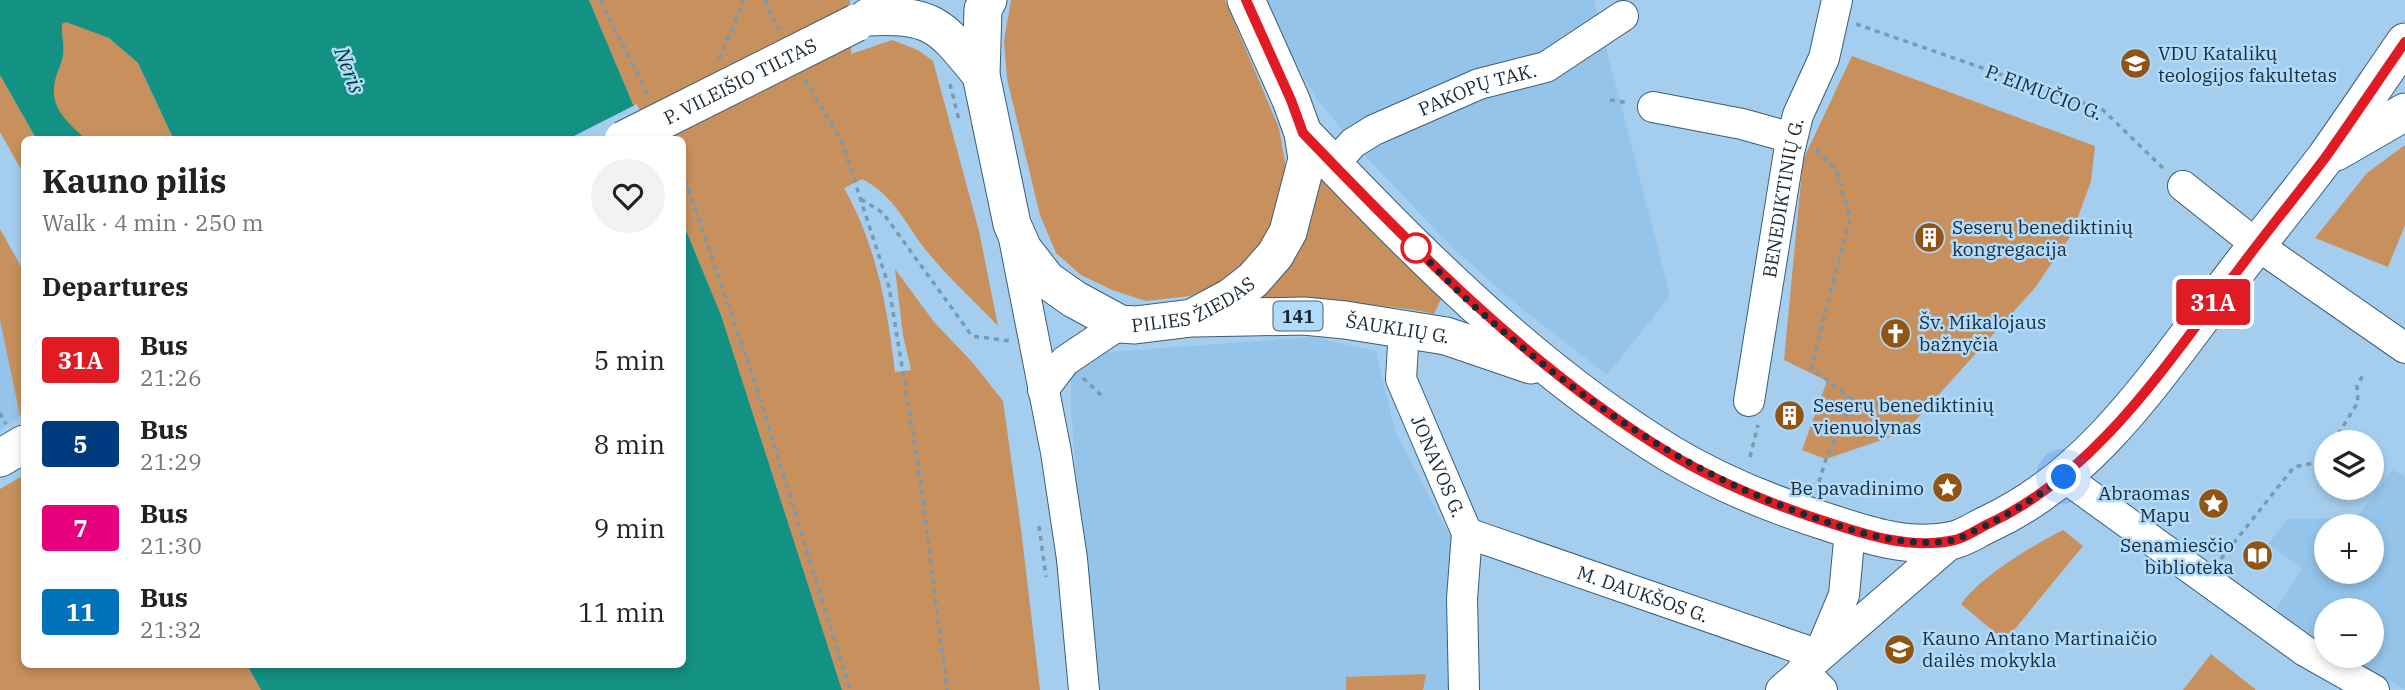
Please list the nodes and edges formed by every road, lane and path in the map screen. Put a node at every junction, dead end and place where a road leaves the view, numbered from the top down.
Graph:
1 (600, 0) edge
2 (766, 0) edge
3 (901, 0) edge
4 (988, 0) edge
5 (1246, 0) edge
6 (1836, 8) edge
7 (1623, 16) dead end
8 (862, 20) junction
9 (779, 30) dead end
10 (2405, 43) edge
11 (802, 75) dead end
12 (965, 76) junction
13 (652, 105) dead end
14 (1653, 107) dead end
15 (2405, 113) edge
16 (961, 128) dead end
17 (1303, 133) junction
18 (631, 136) edge
19 (1792, 138) junction
20 (2323, 160) junction
21 (1334, 165) junction
22 (686, 182) edge
23 (2183, 187) joint
24 (860, 198) junction
25 (1012, 224) junction
26 (2257, 245) junction
27 (1192, 318) junction
28 (1120, 324) junction
29 (1404, 329) junction
30 (1014, 341) dead end
31 (2405, 348) edge
32 (2364, 373) dead end
33 (1557, 375) junction
34 (1043, 390) junction
35 (1749, 401) joint
36 (0, 414) edge
37 (2341, 430) edge
38 (10, 442) edge
39 (1749, 457) dead end
40 (2314, 462) edge
41 (2064, 477) junction
42 (1818, 485) dead end
43 (1038, 516) dead end
44 (1850, 530) junction
45 (1467, 533) junction
46 (1956, 540) junction
47 (2204, 579) junction
48 (1047, 583) dead end
49 (1806, 676) edge
50 (850, 690) edge
51 (947, 690) edge
52 (1084, 690) edge
53 (1464, 690) edge
54 (2374, 690) edge

1 - 13 path
2 - 9 path
3 - 8 main road, P. VILEIŠIO TILTAS
4 - 12 main road, PILIES ŽIEDAS
5 - 17 main road, PILIES ŽIEDAS / 141
6 - 19 street, BENEDIKTINIŲ G.
6 - 23 path, P. EIMUČIO G.
7 - 21 street, PAKOPŲ TAK.
8 - 12 main road
8 - 18 main road, P. VILEIŠIO TILTAS, bridge
10 - 20 main road, 141
11 - 24 path
12 - 16 path
12 - 25 main road, PILIES ŽIEDAS
14 - 19 street
15 - 20 main road
17 - 21 main road, 141
17 - 27 main road, PILIES ŽIEDAS
19 - 35 street, BENEDIKTINIŲ G.
19 - 42 path
20 - 26 main road, 141
21 - 33 main road, ŠAUKLIŲ G. / 141
22 - 50 path
23 - 26 street
24 - 30 path
24 - 51 path
25 - 28 main road, PILIES ŽIEDAS
25 - 34 street
26 - 31 street
26 - 41 main road, 141
27 - 28 main road, PILIES ŽIEDAS / 141
27 - 29 main road, ŠAUKLIŲ G. / 141
28 - 34 street
29 - 33 main road, ŠAUKLIŲ G. / 141
29 - 45 street, JONAVOS G.
32 - 37 path
33 - 44 main road, ŠAUKLIŲ G. / 141
34 - 52 street
35 - 39 path
36 - 38 path
40 - 47 path
41 - 46 main road, 141
41 - 47 street
43 - 48 path
44 - 46 main road, ŠAUKLIŲ G. / 141
44 - 49 street
45 - 49 street, M. DAUKŠOS G.
45 - 53 street, JONAVOS G.
46 - 49 street
47 - 54 street

